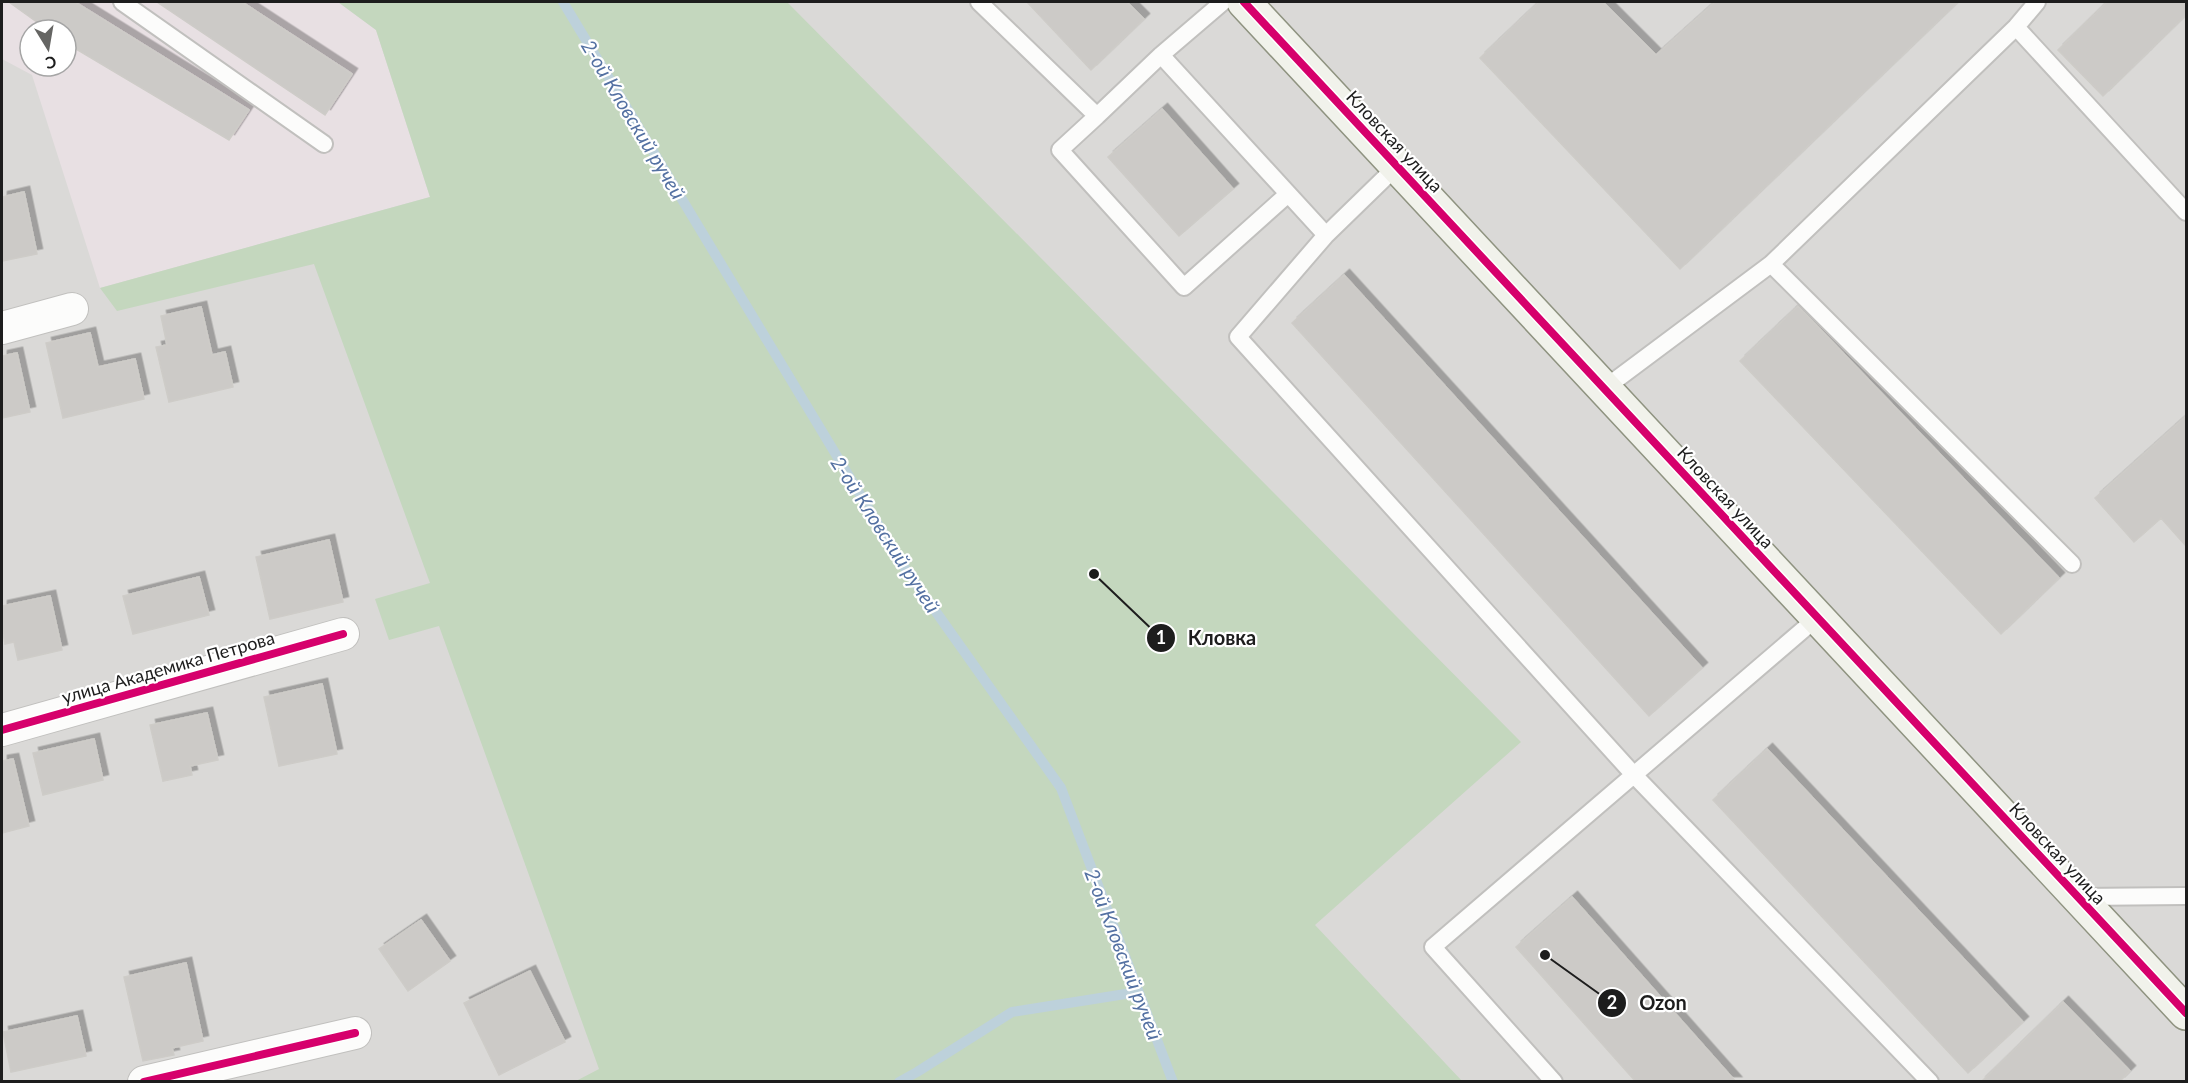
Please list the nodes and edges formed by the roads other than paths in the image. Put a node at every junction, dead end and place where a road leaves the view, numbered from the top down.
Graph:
1 (122, 2) edge
2 (979, 2) edge
3 (1223, 2) edge
4 (1244, 2) edge
5 (2037, 2) edge
6 (2016, 27) junction
7 (1161, 55) junction
8 (1098, 116) junction
9 (324, 144) dead end
10 (1397, 166) junction
11 (1288, 194) junction
12 (2187, 212) edge
13 (1326, 235) junction
14 (1771, 264) junction
15 (72, 309) dead end
16 (2, 328) edge
17 (1605, 388) junction
18 (2072, 564) dead end
19 (1818, 617) junction
20 (343, 634) dead end
21 (2, 730) edge
22 (1634, 776) junction
23 (2187, 896) edge
24 (2078, 897) junction
25 (2187, 1013) edge
26 (355, 1033) dead end
27 (144, 1082) edge
28 (1554, 1082) edge
29 (1930, 1082) edge

1 - 9 lane
2 - 8 lane
3 - 7 lane
4 - 10 street, Кловская улица
5 - 6 lane
6 - 12 lane
6 - 14 lane
7 - 8 lane
7 - 11 lane
8 - 11 lane
10 - 13 lane
10 - 17 street, Кловская улица
11 - 13 lane
13 - 22 lane
14 - 17 lane
14 - 18 lane
15 - 16 street
17 - 19 street, Кловская улица
19 - 22 lane
19 - 24 street, Кловская улица
20 - 21 street, улица Академика Петрова
22 - 28 lane
22 - 29 lane
23 - 24 lane
24 - 25 street, Кловская улица
26 - 27 street

